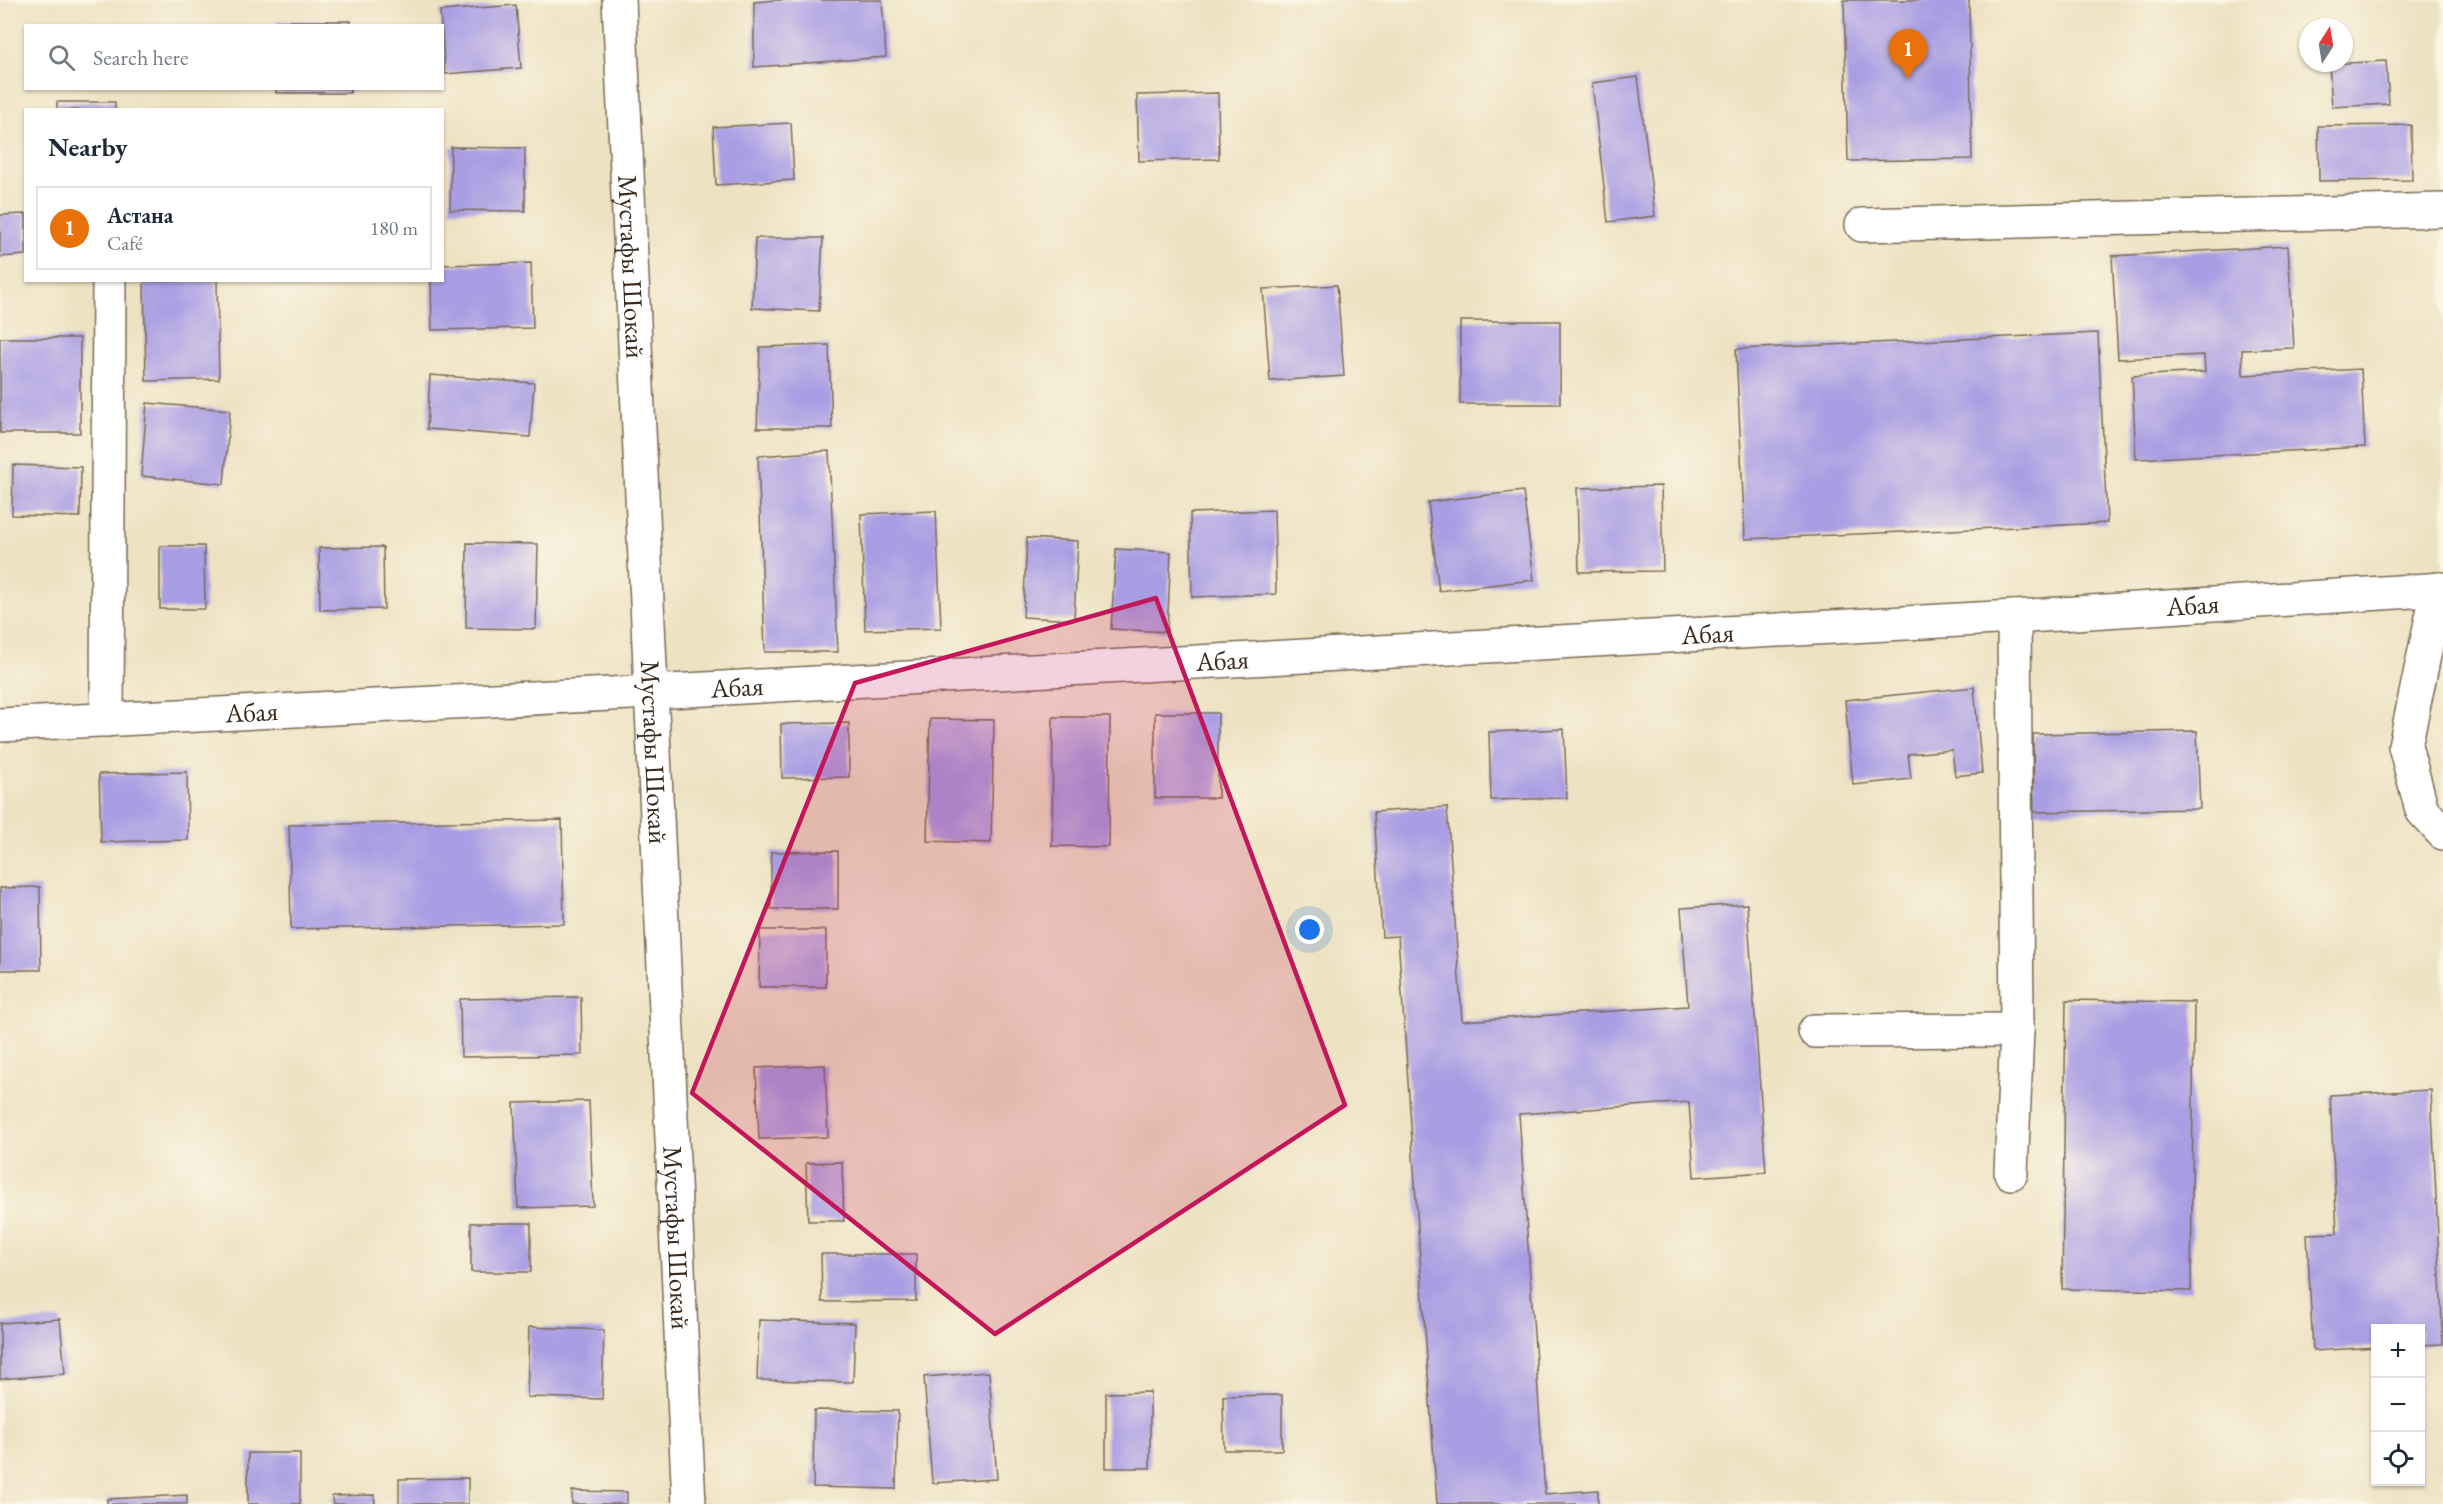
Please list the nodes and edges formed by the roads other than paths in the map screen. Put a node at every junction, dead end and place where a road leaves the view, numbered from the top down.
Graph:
1 (619, 0) edge
2 (2443, 210) edge
3 (1862, 225) dead end
4 (109, 282) edge
5 (2441, 589) edge
6 (2014, 617) junction
7 (651, 692) junction
8 (107, 720) junction
9 (0, 725) edge
10 (2443, 833) edge
11 (1815, 1030) dead end
12 (2017, 1030) junction
13 (2011, 1173) dead end
14 (689, 1504) edge

1 - 7 street, Мустафы Шокай
2 - 3 street
4 - 8 street
5 - 6 street, Абая
5 - 10 street
6 - 7 street, Абая
6 - 12 street
7 - 8 street, Абая
7 - 14 street, Мустафы Шокай
8 - 9 street, Абая
11 - 12 street
12 - 13 street

